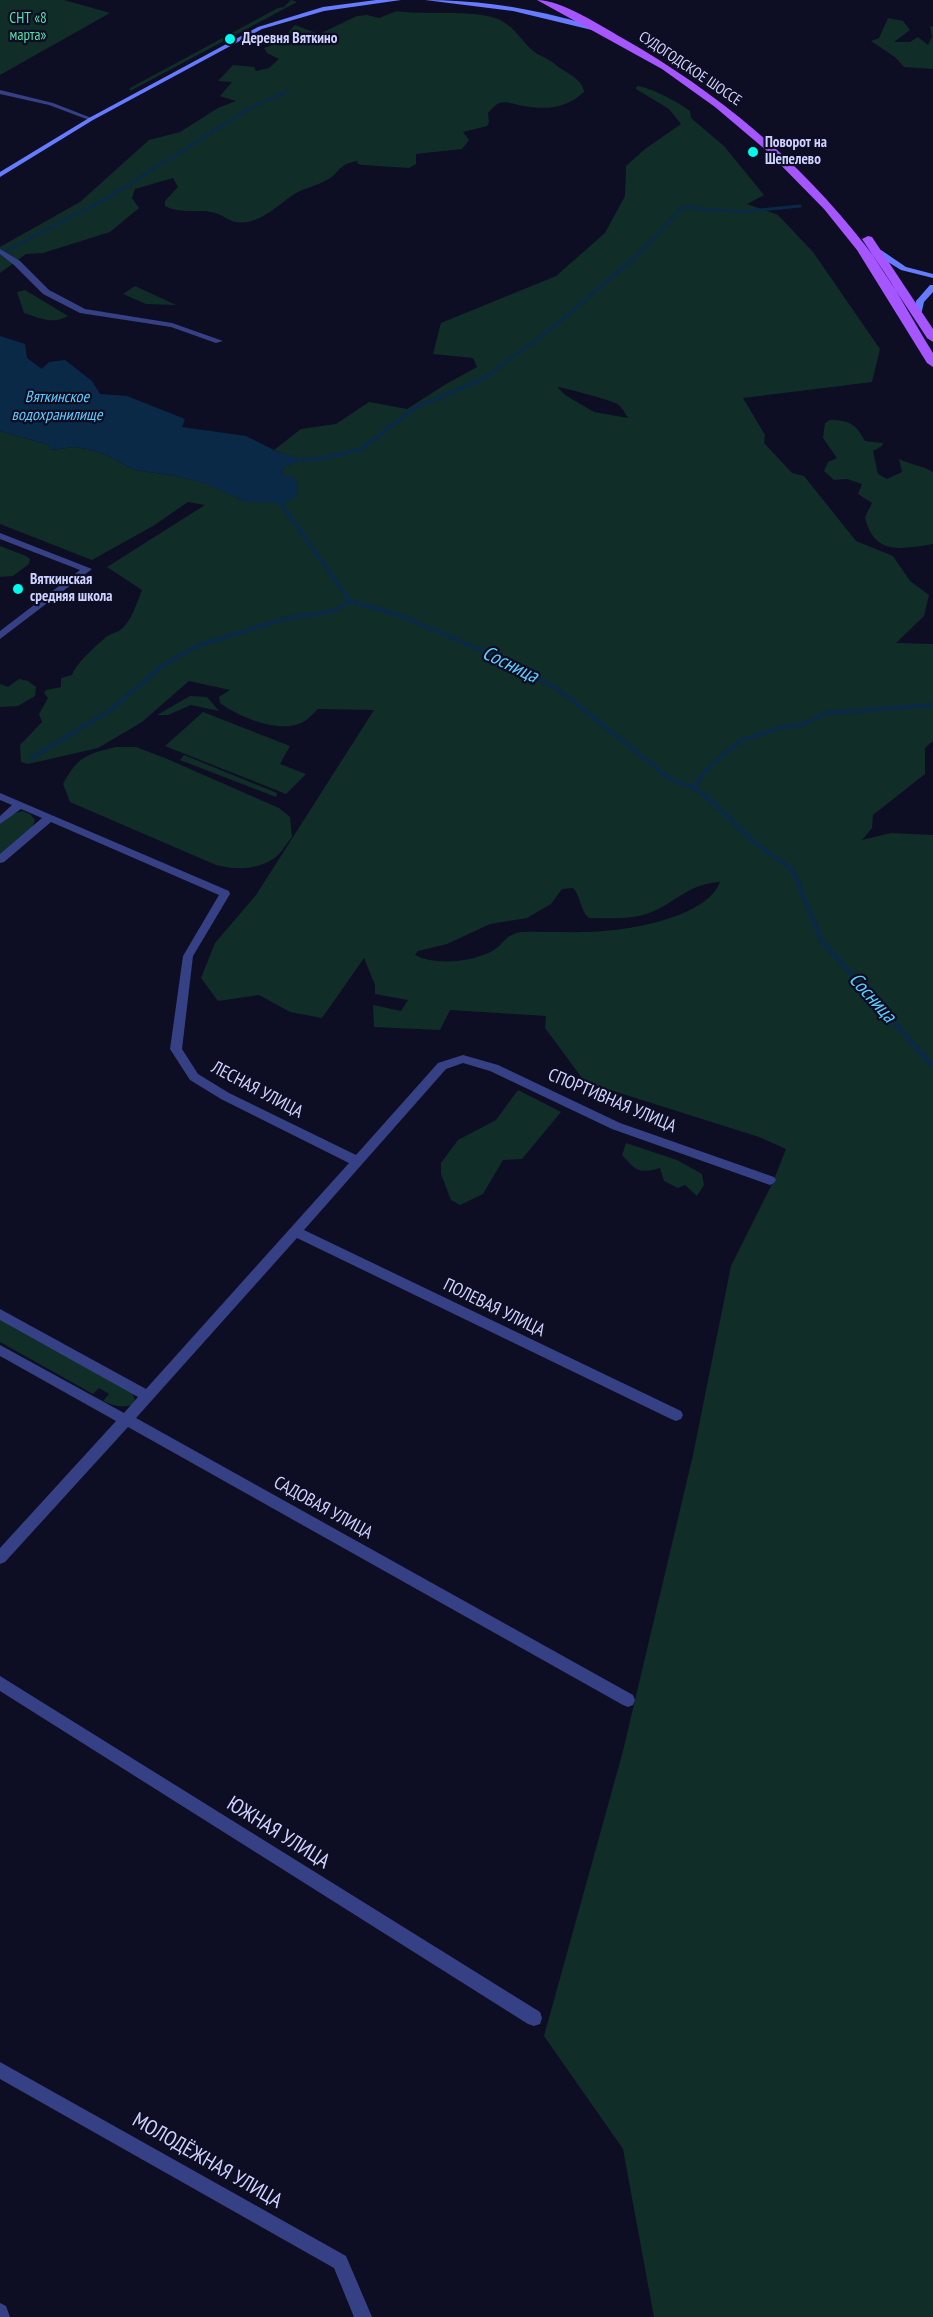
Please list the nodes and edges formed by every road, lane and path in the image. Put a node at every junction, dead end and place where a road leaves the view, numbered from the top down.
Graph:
1 (398, 0) edge
2 (428, 0) edge
3 (542, 0) edge
4 (559, 0) edge
5 (606, 33) junction
6 (2, 92) dead end
7 (91, 119) junction
8 (808, 170) dead end
9 (0, 175) edge
10 (829, 192) dead end
11 (0, 251) edge
12 (878, 252) junction
13 (933, 276) edge
14 (933, 286) edge
15 (918, 314) junction
16 (933, 338) edge
17 (219, 341) dead end
18 (932, 361) edge
19 (0, 536) edge
20 (0, 636) edge
21 (0, 796) edge
22 (19, 805) junction
23 (49, 818) junction
24 (0, 821) edge
25 (0, 860) edge
26 (357, 1161) junction
27 (770, 1180) dead end
28 (296, 1232) junction
29 (0, 1314) edge
30 (0, 1350) edge
31 (147, 1396) junction
32 (676, 1415) dead end
33 (124, 1419) junction
34 (0, 1558) edge
35 (0, 1683) edge
36 (628, 1700) dead end
37 (534, 2018) dead end
38 (0, 2070) edge
39 (0, 2312) edge
40 (2, 2317) edge
41 (363, 2317) edge

1 - 7 street
2 - 5 street
3 - 5 main road, СУДОГОДСКОЕ ШОССЕ
4 - 8 main road, СУДОГОДСКОЕ ШОССЕ
5 - 18 main road, СУДОГОДСКОЕ ШОССЕ
6 - 7 street
7 - 9 street
10 - 12 main road
11 - 17 street
12 - 13 street
12 - 15 main road
14 - 15 street
15 - 16 main road
19 - 20 street
21 - 22 street, ЛЕСНАЯ УЛИЦА
22 - 23 street, ЛЕСНАЯ УЛИЦА
22 - 24 street
23 - 25 street
23 - 26 street, ЛЕСНАЯ УЛИЦА
26 - 27 street, СПОРТИВНАЯ УЛИЦА
26 - 28 street
28 - 31 street
28 - 32 street, ПОЛЕВАЯ УЛИЦА
29 - 31 street
30 - 33 street, САДОВАЯ УЛИЦА
31 - 33 street
33 - 34 street
33 - 36 street, САДОВАЯ УЛИЦА
35 - 37 street, ЮЖНАЯ УЛИЦА
38 - 41 street, МОЛОДЁЖНАЯ УЛИЦА
39 - 40 street

